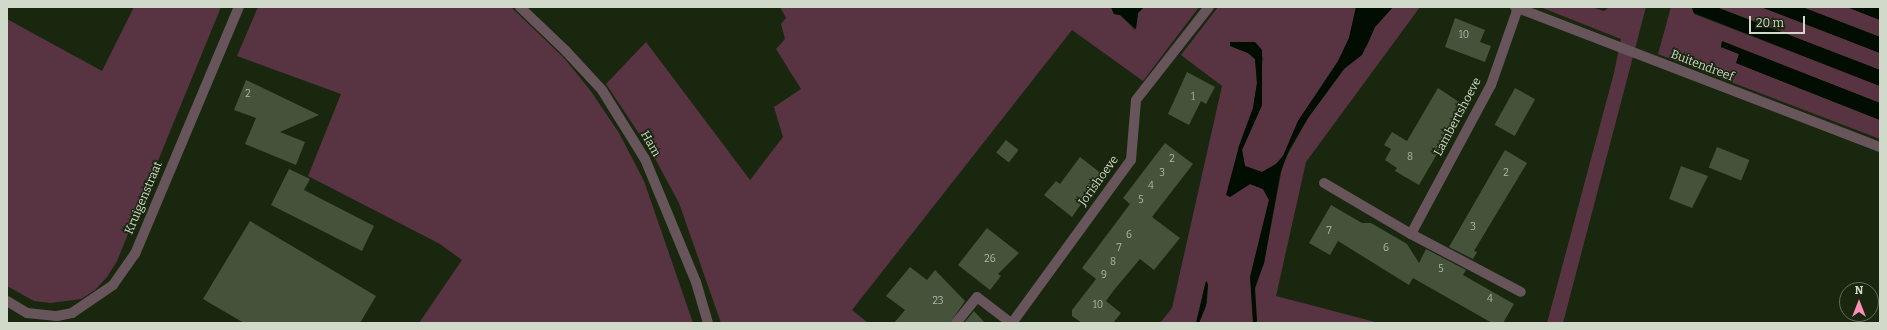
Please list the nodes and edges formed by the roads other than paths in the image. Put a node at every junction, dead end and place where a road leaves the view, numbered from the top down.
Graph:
1 (238, 7) edge
2 (520, 7) edge
3 (1209, 7) edge
4 (1516, 8) edge
5 (1880, 147) edge
6 (1324, 183) dead end
7 (1411, 234) junction
8 (1520, 292) dead end
9 (7, 301) edge
10 (708, 323) edge
11 (956, 323) edge
12 (1011, 323) edge

1 - 9 street, Kruigenstraat
2 - 10 street, Ham
3 - 12 street, Jorishoeve
4 - 5 street, Buitendreef
4 - 7 street, Lambertshoeve
6 - 7 street
7 - 8 street
11 - 12 street, Jorishoeve

